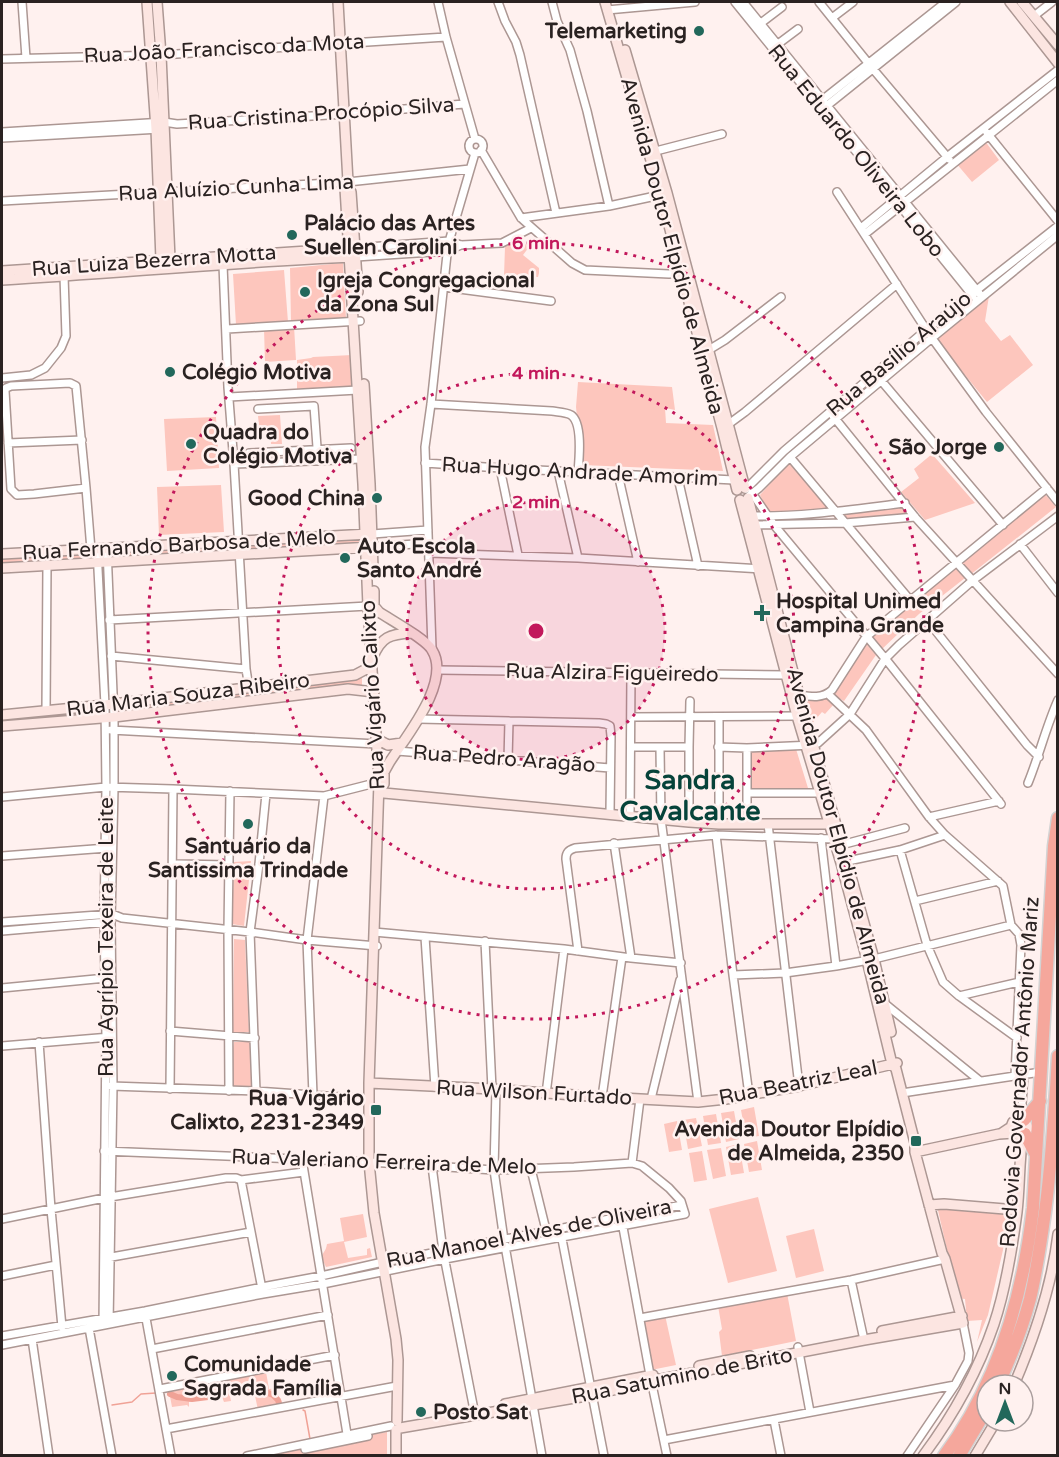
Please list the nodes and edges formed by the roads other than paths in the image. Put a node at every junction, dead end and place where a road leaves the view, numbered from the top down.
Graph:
1 (22, 2) edge
2 (147, 2) edge
3 (157, 2) edge
4 (338, 2) edge
5 (438, 2) edge
6 (498, 2) edge
7 (552, 2) edge
8 (695, 2) edge
9 (735, 2) edge
10 (743, 2) edge
11 (819, 2) edge
12 (853, 2) edge
13 (946, 2) edge
14 (956, 2) edge
15 (1010, 2) edge
16 (1022, 2) edge
17 (1052, 2) edge
18 (609, 6) edge
19 (782, 7) dead end
20 (1035, 16) junction
21 (832, 18) junction
22 (761, 23) junction
23 (798, 29) dead end
24 (446, 37) junction
25 (341, 44) junction
26 (778, 44) junction
27 (1058, 45) edge
28 (151, 55) junction
29 (161, 55) junction
30 (26, 58) junction
31 (2, 59) edge
32 (1058, 63) edge
33 (870, 66) junction
34 (1058, 70) edge
35 (1058, 80) edge
36 (464, 104) junction
37 (822, 105) junction
38 (345, 114) junction
39 (160, 126) junction
40 (984, 128) junction
41 (2, 132) edge
42 (10, 134) junction
43 (722, 134) dead end
44 (989, 135) junction
45 (2, 138) edge
46 (478, 151) junction
47 (652, 152) junction
48 (950, 161) junction
49 (470, 169) junction
50 (348, 182) junction
51 (837, 192) dead end
52 (158, 193) junction
53 (168, 193) junction
54 (664, 194) junction
55 (2, 201) edge
56 (900, 201) junction
57 (609, 206) junction
58 (556, 213) junction
59 (520, 218) junction
60 (1058, 221) edge
61 (1058, 226) edge
62 (531, 228) junction
63 (863, 231) junction
64 (1058, 235) edge
65 (449, 241) junction
66 (461, 245) junction
67 (447, 252) junction
68 (352, 253) junction
69 (302, 256) junction
70 (165, 260) junction
71 (223, 264) junction
72 (683, 271) junction
73 (2, 272) edge
74 (68, 273) junction
75 (2, 280) edge
76 (897, 284) junction
77 (444, 287) junction
78 (977, 295) junction
79 (781, 297) dead end
80 (551, 301) dead end
81 (357, 321) junction
82 (227, 329) junction
83 (926, 330) junction
84 (932, 338) junction
85 (705, 352) junction
86 (876, 374) junction
87 (2, 378) edge
88 (882, 381) junction
89 (358, 390) junction
90 (229, 398) junction
91 (431, 404) junction
92 (258, 409) dead end
93 (829, 412) junction
94 (836, 420) junction
95 (725, 427) junction
96 (82, 440) junction
97 (8, 443) junction
98 (351, 448) dead end
99 (317, 450) junction
100 (249, 453) dead end
101 (790, 457) junction
102 (361, 459) junction
103 (318, 461) junction
104 (425, 463) junction
105 (234, 464) junction
106 (500, 468) junction
107 (558, 471) junction
108 (578, 472) junction
109 (618, 474) junction
110 (678, 478) junction
111 (734, 480) junction
112 (86, 488) junction
113 (1047, 488) junction
114 (745, 493) junction
115 (1058, 502) edge
116 (905, 503) junction
117 (836, 511) junction
118 (768, 516) junction
119 (1058, 516) edge
120 (915, 517) junction
121 (754, 521) junction
122 (845, 523) junction
123 (774, 525) junction
124 (1003, 525) junction
125 (428, 530) junction
126 (373, 534) junction
127 (238, 541) junction
128 (429, 543) junction
129 (1020, 544) junction
130 (373, 547) junction
131 (98, 550) junction
132 (239, 553) junction
133 (429, 553) junction
134 (2, 554) edge
135 (518, 555) junction
136 (578, 558) junction
137 (102, 562) junction
138 (638, 562) junction
139 (956, 563) junction
140 (47, 566) junction
141 (698, 566) junction
142 (2, 568) edge
143 (762, 569) junction
144 (972, 581) junction
145 (1058, 593) edge
146 (910, 600) junction
147 (368, 606) junction
148 (243, 613) junction
149 (109, 620) junction
150 (927, 620) junction
151 (411, 633) junction
152 (866, 637) junction
153 (432, 648) junction
154 (111, 656) junction
155 (885, 659) junction
156 (372, 663) junction
157 (246, 669) junction
158 (438, 670) junction
159 (631, 673) junction
160 (1058, 674) edge
161 (786, 675) junction
162 (249, 688) junction
163 (374, 692) junction
164 (795, 694) junction
165 (828, 694) junction
166 (1058, 700) edge
167 (690, 701) dead end
168 (109, 705) junction
169 (46, 711) junction
170 (850, 714) junction
171 (2, 715) edge
172 (797, 716) junction
173 (109, 717) junction
174 (631, 717) junction
175 (719, 717) junction
176 (689, 718) junction
177 (417, 719) junction
178 (509, 721) junction
179 (2, 726) edge
180 (105, 730) junction
181 (114, 730) junction
182 (377, 741) junction
183 (809, 745) junction
184 (399, 747) junction
185 (631, 747) junction
186 (689, 747) junction
187 (718, 747) junction
188 (660, 748) junction
189 (747, 748) junction
190 (1039, 757) junction
191 (508, 760) junction
192 (610, 768) junction
193 (379, 782) junction
194 (1028, 783) dead end
195 (110, 787) junction
196 (173, 789) junction
197 (230, 791) junction
198 (384, 793) junction
199 (747, 793) junction
200 (819, 793) junction
201 (266, 794) junction
202 (324, 796) junction
203 (2, 797) edge
204 (610, 813) junction
205 (630, 816) junction
206 (929, 817) junction
207 (1058, 818) edge
208 (661, 819) junction
209 (689, 822) junction
210 (719, 824) junction
211 (747, 824) junction
212 (768, 824) junction
213 (832, 824) junction
214 (905, 828) dead end
215 (716, 835) junction
216 (945, 835) junction
217 (769, 836) junction
218 (821, 838) junction
219 (664, 839) junction
220 (837, 842) junction
221 (614, 843) junction
222 (109, 848) junction
223 (900, 850) junction
224 (2, 856) edge
225 (844, 862) junction
226 (177, 864) dead end
227 (229, 865) junction
228 (998, 882) junction
229 (915, 901) junction
230 (108, 918) junction
231 (2, 922) edge
232 (171, 924) junction
233 (1011, 925) junction
234 (228, 930) junction
235 (2, 931) edge
236 (250, 932) junction
237 (376, 932) junction
238 (425, 937) junction
239 (307, 940) junction
240 (485, 941) junction
241 (927, 945) junction
242 (375, 946) junction
243 (564, 949) junction
244 (578, 951) junction
245 (622, 957) junction
246 (631, 958) junction
247 (871, 960) junction
248 (681, 963) junction
249 (836, 966) junction
250 (785, 974) junction
251 (682, 975) junction
252 (733, 975) junction
253 (108, 978) junction
254 (1019, 982) junction
255 (2, 988) edge
256 (958, 996) junction
257 (884, 1003) junction
258 (170, 1031) junction
259 (229, 1035) junction
260 (110, 1037) junction
261 (255, 1038) junction
262 (1017, 1038) junction
263 (39, 1042) junction
264 (2, 1047) edge
265 (1058, 1056) edge
266 (895, 1065) junction
267 (1041, 1072) junction
268 (1024, 1074) junction
269 (1015, 1076) junction
270 (1057, 1077) edge
271 (980, 1081) junction
272 (369, 1083) junction
273 (109, 1086) junction
274 (799, 1086) junction
275 (435, 1087) junction
276 (170, 1089) junction
277 (494, 1089) junction
278 (230, 1091) junction
279 (256, 1091) junction
280 (546, 1094) junction
281 (902, 1094) junction
282 (313, 1095) junction
283 (749, 1095) junction
284 (602, 1097) junction
285 (369, 1099) junction
286 (640, 1099) junction
287 (651, 1099) junction
288 (698, 1101) junction
289 (1040, 1101) junction
290 (1022, 1119) junction
291 (1018, 1133) junction
292 (917, 1148) junction
293 (108, 1150) junction
294 (1036, 1155) junction
295 (302, 1159) junction
296 (369, 1162) junction
297 (632, 1163) junction
298 (432, 1166) junction
299 (531, 1169) junction
300 (494, 1170) junction
301 (304, 1172) junction
302 (241, 1180) junction
303 (108, 1198) junction
304 (932, 1204) junction
305 (51, 1209) junction
306 (1017, 1210) junction
307 (2, 1220) edge
308 (621, 1222) junction
309 (251, 1232) junction
310 (560, 1233) junction
311 (1058, 1234) edge
312 (548, 1235) junction
313 (504, 1244) junction
314 (444, 1255) junction
315 (107, 1258) junction
316 (945, 1259) junction
317 (56, 1265) junction
318 (384, 1265) junction
319 (1055, 1266) edge
320 (2, 1276) edge
321 (322, 1280) junction
322 (851, 1280) junction
323 (262, 1291) junction
324 (145, 1314) junction
325 (328, 1315) junction
326 (640, 1318) junction
327 (963, 1320) junction
328 (106, 1321) junction
329 (89, 1328) junction
330 (62, 1329) junction
331 (2, 1336) edge
332 (863, 1338) junction
333 (32, 1339) junction
334 (2, 1345) edge
335 (152, 1349) junction
336 (798, 1350) junction
337 (335, 1355) junction
338 (1003, 1373) edge
339 (1019, 1373) edge
340 (650, 1378) junction
341 (955, 1385) junction
342 (397, 1386) junction
343 (160, 1389) junction
344 (592, 1390) junction
345 (341, 1396) junction
346 (532, 1402) junction
347 (475, 1412) junction
348 (810, 1412) junction
349 (774, 1420) junction
350 (396, 1426) junction
351 (975, 1428) edge
352 (166, 1429) junction
353 (989, 1433) edge
354 (348, 1438) junction
355 (664, 1440) junction
356 (49, 1455) edge
357 (112, 1455) edge
358 (171, 1455) edge
359 (247, 1455) edge
360 (270, 1455) edge
361 (396, 1455) edge
362 (542, 1455) edge
363 (604, 1455) edge
364 (667, 1455) edge
365 (781, 1455) edge
366 (907, 1455) edge
367 (923, 1455) edge
368 (944, 1455) edge
369 (958, 1455) edge
370 (975, 1455) edge

1 - 30 street
2 - 28 main road
3 - 29 main road
4 - 25 main road, Rua Vigário Calixto
5 - 24 street
6 - 58 street
7 - 57 street
8 - 18 street
9 - 37 street, Rua Eduardo Oliveira Lobo
10 - 22 street, Rua Eduardo Oliveira Lobo
11 - 21 street
12 - 21 street
13 - 33 street
14 - 33 street
15 - 32 main road
16 - 20 main road
17 - 20 street
18 - 47 main road, Avenida Doutor Elpídio de Almeida
19 - 22 street
20 - 27 main road
21 - 33 street
22 - 26 street, Rua Eduardo Oliveira Lobo
23 - 26 street
24 - 25 street, Rua João Francisco da Mota
24 - 36 street
25 - 29 street, Rua João Francisco da Mota
25 - 38 main road, Rua Vigário Calixto
26 - 37 street, Rua Eduardo Oliveira Lobo
28 - 29 street, Rua João Francisco da Mota
28 - 30 street, Rua João Francisco da Mota
28 - 39 main road
29 - 39 main road
30 - 31 street, Rua João Francisco da Mota
33 - 37 street
33 - 48 street
34 - 40 street
35 - 44 street
36 - 38 street, Rua Cristina Procópio Silva
36 - 46 street
37 - 56 street, Rua Eduardo Oliveira Lobo
38 - 39 street, Rua Cristina Procópio Silva
38 - 50 main road, Rua Vigário Calixto
39 - 42 street, Rua Cristina Procópio Silva
39 - 52 main road
39 - 53 main road
40 - 44 street
40 - 48 street
41 - 42 street, Rua Cristina Procópio Silva
42 - 45 street, Rua Cristina Procópio Silva
43 - 47 street
44 - 48 street
44 - 60 street
46 - 49 street
46 - 59 street
47 - 54 main road, Avenida Doutor Elpídio de Almeida
48 - 56 street
49 - 50 street, Rua Aluízio Cunha Lima
49 - 65 street
50 - 53 street, Rua Aluízio Cunha Lima
50 - 68 main road, Rua Vigário Calixto
51 - 63 street
52 - 53 street, Rua Aluízio Cunha Lima
52 - 55 street, Rua Aluízio Cunha Lima
52 - 70 main road
53 - 70 main road
54 - 57 street
54 - 72 main road, Avenida Doutor Elpídio de Almeida
56 - 63 street
56 - 78 street, Rua Eduardo Oliveira Lobo
57 - 58 street
58 - 59 street
59 - 62 street
61 - 78 street, Rua Basílio Araújo
62 - 66 street
62 - 72 street
63 - 76 street
64 - 78 street, Rua Basílio Araújo
65 - 66 street
65 - 67 street
65 - 68 street, Rua Luiza Bezerra Motta
66 - 67 street
67 - 68 street, Rua Luiza Bezerra Motta
67 - 77 street
68 - 69 main road, Rua Luiza Bezerra Motta
68 - 81 main road, Rua Vigário Calixto
69 - 70 main road, Rua Luiza Bezerra Motta
69 - 71 main road, Rua Luiza Bezerra Motta
70 - 74 main road, Rua Luiza Bezerra Motta
71 - 74 main road, Rua Luiza Bezerra Motta
71 - 82 street
72 - 85 main road, Avenida Doutor Elpídio de Almeida
73 - 74 main road, Rua Luiza Bezerra Motta
74 - 75 main road, Rua Luiza Bezerra Motta
74 - 87 street
76 - 83 street
76 - 95 street
77 - 80 street
77 - 91 street
78 - 83 street, Rua Basílio Araújo
78 - 84 street, Rua Basílio Araújo
79 - 85 street
81 - 82 street
81 - 89 main road, Rua Vigário Calixto
81 - 126 main road, Rua Vigário Calixto
82 - 90 street
83 - 84 street
83 - 86 street, Rua Basílio Araújo
84 - 88 street, Rua Basílio Araújo
84 - 113 street
85 - 95 main road, Avenida Doutor Elpídio de Almeida
86 - 88 street
86 - 93 street, Rua Basílio Araújo
88 - 94 street, Rua Basílio Araújo
88 - 124 street
89 - 90 street
89 - 102 main road, Rua Vigário Calixto
90 - 105 street
91 - 104 street
91 - 108 street
92 - 99 street
93 - 94 street
93 - 114 street, Rua Basílio Araújo
94 - 101 street, Rua Basílio Araújo
94 - 116 street
95 - 111 main road, Avenida Doutor Elpídio de Almeida
95 - 114 main road, Avenida Doutor Elpídio de Almeida
96 - 97 street
96 - 97 street, Rua Agrípio Texeira de Leite
96 - 112 street, Rua Agrípio Texeira de Leite
97 - 112 street
98 - 99 street
99 - 100 street
99 - 103 street
101 - 114 street, Rua Basílio Araújo
101 - 117 street
102 - 103 street
102 - 126 main road, Rua Vigário Calixto
103 - 105 street
104 - 106 street, Rua Hugo Andrade Amorim
104 - 125 street
105 - 127 street
106 - 107 street, Rua Hugo Andrade Amorim
106 - 135 street
107 - 108 street, Rua Hugo Andrade Amorim
107 - 136 street
108 - 109 street, Rua Hugo Andrade Amorim
109 - 110 street, Rua Hugo Andrade Amorim
109 - 138 street
110 - 111 street, Rua Hugo Andrade Amorim
110 - 141 street
111 - 114 main road, Avenida Doutor Elpídio de Almeida
112 - 131 street, Rua Agrípio Texeira de Leite
113 - 115 street
113 - 124 street
114 - 118 street
114 - 121 main road, Avenida Doutor Elpídio de Almeida
114 - 143 main road, Avenida Doutor Elpídio de Almeida
116 - 117 street
116 - 120 street
117 - 118 street
117 - 122 street
118 - 121 street
118 - 123 street
119 - 129 street
120 - 122 street
120 - 139 street
121 - 123 street
121 - 143 main road, Avenida Doutor Elpídio de Almeida
122 - 123 street
122 - 146 street
123 - 152 street
124 - 139 street
125 - 126 street, Rua Fernando Barbosa de Melo
125 - 128 street
126 - 127 main road, Rua Fernando Barbosa de Melo
126 - 130 main road, Rua Vigário Calixto
126 - 130 street
127 - 131 main road, Rua Fernando Barbosa de Melo
127 - 132 street
128 - 130 street
128 - 133 street
129 - 144 street
129 - 145 street
130 - 132 main road, Rua Fernando Barbosa de Melo
130 - 147 main road, Rua Vigário Calixto
130 - 151 main road, Rua Vigário Calixto
131 - 134 main road, Rua Fernando Barbosa de Melo
131 - 137 street, Rua Agrípio Texeira de Leite
132 - 137 main road, Rua Fernando Barbosa de Melo
132 - 148 street
133 - 135 street
133 - 153 street
135 - 136 street
136 - 138 street
137 - 140 main road, Rua Fernando Barbosa de Melo
137 - 149 street, Rua Agrípio Texeira de Leite
137 - 168 street, Rua Agrípio Texeira de Leite
138 - 141 street
139 - 144 street
139 - 146 street
140 - 142 main road, Rua Fernando Barbosa de Melo
140 - 169 street
141 - 143 street
143 - 161 main road, Avenida Doutor Elpídio de Almeida
143 - 164 main road, Avenida Doutor Elpídio de Almeida
144 - 150 street
144 - 160 street
146 - 152 street
147 - 148 street
147 - 156 main road, Rua Vigário Calixto
148 - 149 street
148 - 157 street
149 - 154 street, Rua Agrípio Texeira de Leite
150 - 155 street
150 - 190 street
151 - 153 main road, Rua Vigário Calixto
151 - 156 main road
152 - 155 street
152 - 165 street
153 - 158 main road
154 - 157 street
154 - 168 street, Rua Agrípio Texeira de Leite
155 - 170 street
155 - 206 street
156 - 162 main road, Rua Maria Souza Ribeiro
156 - 163 main road, Rua Vigário Calixto
157 - 162 street
158 - 159 street, Rua Alzira Figueiredo
158 - 177 main road, Rua Vigário Calixto
159 - 161 street, Rua Alzira Figueiredo
159 - 174 street
161 - 164 main road, Avenida Doutor Elpídio de Almeida
162 - 168 main road, Rua Maria Souza Ribeiro
163 - 173 main road, Rua Maria Souza Ribeiro
163 - 182 main road, Rua Vigário Calixto
164 - 165 street
164 - 172 main road, Avenida Doutor Elpídio de Almeida
164 - 183 main road, Avenida Doutor Elpídio de Almeida
165 - 170 street
166 - 190 street
167 - 176 street
168 - 169 main road, Rua Maria Souza Ribeiro
168 - 173 street, Rua Agrípio Texeira de Leite
169 - 171 main road, Rua Maria Souza Ribeiro
170 - 183 street
170 - 206 street
172 - 175 street
172 - 183 main road, Avenida Doutor Elpídio de Almeida
173 - 179 main road, Rua Maria Souza Ribeiro
173 - 180 street, Rua Agrípio Texeira de Leite
173 - 181 street, Rua Agrípio Texeira de Leite
174 - 176 street
174 - 185 street
175 - 176 street
175 - 187 street
176 - 186 street
177 - 178 street
177 - 184 main road, Rua Vigário Calixto
178 - 191 street
178 - 192 street
180 - 181 street
180 - 195 street, Rua Agrípio Texeira de Leite
181 - 182 street
181 - 195 street, Rua Agrípio Texeira de Leite
182 - 184 main road
182 - 193 main road, Rua Vigário Calixto
183 - 189 street
183 - 200 main road, Avenida Doutor Elpídio de Almeida
183 - 213 main road, Avenida Doutor Elpídio de Almeida
184 - 191 street, Rua Pedro Aragão
184 - 198 main road, Rua Vigário Calixto
185 - 188 street
185 - 205 street
186 - 188 street
186 - 209 street
187 - 189 street
187 - 210 street
188 - 208 street
189 - 199 street
190 - 194 street
191 - 192 street, Rua Pedro Aragão
192 - 204 street
193 - 202 street
193 - 237 main road, Rua Vigário Calixto
195 - 196 street
195 - 203 street
195 - 222 street, Rua Agrípio Texeira de Leite
196 - 197 street
196 - 232 street
197 - 201 street
197 - 227 street
198 - 204 main road
198 - 237 main road, Rua Vigário Calixto
199 - 200 street
199 - 211 street
200 - 213 main road, Avenida Doutor Elpídio de Almeida
201 - 202 street
201 - 236 street
202 - 239 street
204 - 205 main road
205 - 208 main road
206 - 216 street
207 - 267 highway, Rodovia Governador Antônio Mariz
208 - 209 main road
208 - 219 street
209 - 210 main road
210 - 211 main road
211 - 212 main road
212 - 213 main road
212 - 217 street
213 - 220 main road, Avenida Doutor Elpídio de Almeida
214 - 220 street
215 - 217 street
215 - 219 street
215 - 252 street
216 - 223 street
216 - 228 street
217 - 218 street
217 - 250 street
218 - 220 street
218 - 249 street
219 - 221 street
219 - 248 street
220 - 225 main road, Avenida Doutor Elpídio de Almeida
221 - 244 street
221 - 246 street
222 - 224 street
222 - 230 street, Rua Agrípio Texeira de Leite
223 - 225 street
223 - 229 street
225 - 247 main road, Avenida Doutor Elpídio de Almeida
226 - 227 street
227 - 234 street
228 - 229 street
228 - 233 street
229 - 241 street
230 - 231 street
230 - 232 street
230 - 235 street
230 - 253 street, Rua Agrípio Texeira de Leite
232 - 234 street
232 - 258 street
233 - 241 street
233 - 254 street
234 - 236 street
234 - 259 street
236 - 239 street
236 - 261 street
237 - 238 street
237 - 242 main road, Rua Vigário Calixto
238 - 240 street
238 - 275 street
239 - 242 street
239 - 282 street
240 - 243 street
240 - 277 street
241 - 247 street
241 - 256 street
242 - 272 main road, Rua Vigário Calixto
243 - 244 street
243 - 280 street
244 - 245 street
245 - 246 street
245 - 284 street
246 - 248 street
247 - 249 street
247 - 257 main road, Avenida Doutor Elpídio de Almeida
247 - 266 main road, Avenida Doutor Elpídio de Almeida
248 - 251 street
249 - 250 street
250 - 252 street
250 - 274 street
251 - 287 street
251 - 288 street
252 - 283 street
253 - 255 street
253 - 260 street, Rua Agrípio Texeira de Leite
254 - 256 street
254 - 262 street
256 - 262 street
257 - 266 main road, Avenida Doutor Elpídio de Almeida
257 - 271 street
258 - 259 street
258 - 276 street
259 - 261 street
259 - 278 street
260 - 263 street
260 - 273 street, Rua Agrípio Texeira de Leite
261 - 279 street
262 - 269 street
263 - 264 street
263 - 305 street
265 - 270 highway, Rodovia Governador Antônio Mariz
266 - 274 main road, Rua Beatriz Leal
266 - 281 main road, Avenida Doutor Elpídio de Almeida
267 - 268 street
267 - 289 highway, Rodovia Governador Antônio Mariz
268 - 269 street
268 - 290 street
269 - 271 street
270 - 338 highway, Rodovia Governador Antônio Mariz
271 - 281 street
272 - 275 main road, Rua Wilson Furtado
272 - 285 main road, Rua Vigário Calixto
273 - 276 street
273 - 293 street, Rua Agrípio Texeira de Leite
274 - 283 main road, Rua Beatriz Leal
275 - 277 main road, Rua Wilson Furtado
276 - 278 street
277 - 280 main road, Rua Wilson Furtado
277 - 300 street
278 - 279 street
279 - 282 street
280 - 284 main road, Rua Wilson Furtado
281 - 292 main road, Avenida Doutor Elpídio de Almeida
282 - 285 street
283 - 288 main road, Rua Beatriz Leal
284 - 286 main road, Rua Wilson Furtado
285 - 296 main road, Rua Vigário Calixto
286 - 287 main road, Rua Wilson Furtado
286 - 297 street
287 - 288 main road, Rua Wilson Furtado
289 - 290 highway
289 - 294 highway, Rodovia Governador Antônio Mariz
290 - 291 main road
290 - 291 main road
291 - 292 main road
291 - 294 highway
291 - 306 main road
292 - 304 main road, Avenida Doutor Elpídio de Almeida
293 - 295 street, Rua Valeriano Ferreira de Melo
293 - 303 street, Rua Agrípio Texeira de Leite
294 - 368 highway, Rodovia Governador Antônio Mariz
295 - 296 street, Rua Valeriano Ferreira de Melo
295 - 301 street
296 - 298 street, Rua Valeriano Ferreira de Melo
296 - 318 main road, Rua Vigário Calixto
297 - 299 street, Rua Valeriano Ferreira de Melo
297 - 308 street, Rua Manoel Alves de Oliveira
298 - 300 street, Rua Valeriano Ferreira de Melo
298 - 314 street
299 - 300 street, Rua Valeriano Ferreira de Melo
299 - 312 street
300 - 313 street
301 - 302 street
301 - 321 street
302 - 303 street
302 - 309 street
303 - 305 street
303 - 315 street, Rua Agrípio Texeira de Leite
304 - 306 main road
304 - 316 main road, Avenida Doutor Elpídio de Almeida
305 - 307 street
305 - 317 street
306 - 367 main road
308 - 310 street, Rua Manoel Alves de Oliveira
308 - 326 street
309 - 315 street
309 - 323 street
310 - 312 street, Rua Manoel Alves de Oliveira
310 - 344 street
311 - 319 main road
312 - 313 street, Rua Manoel Alves de Oliveira
313 - 314 street, Rua Manoel Alves de Oliveira
313 - 346 street
314 - 318 street, Rua Manoel Alves de Oliveira
314 - 347 street
315 - 328 street, Rua Agrípio Texeira de Leite
316 - 322 street
316 - 327 main road, Avenida Doutor Elpídio de Almeida
317 - 320 street
317 - 330 street
318 - 321 street, Rua Manoel Alves de Oliveira
318 - 342 main road, Rua Vigário Calixto
319 - 339 main road
321 - 323 street, Rua Manoel Alves de Oliveira
321 - 325 street
322 - 326 street
322 - 332 street
323 - 324 street, Rua Manoel Alves de Oliveira
324 - 328 street, Rua Manoel Alves de Oliveira
324 - 335 street
325 - 335 street
325 - 337 street
326 - 340 street
327 - 332 main road, Rua Satumino de Brito
327 - 341 street
328 - 329 street, Rua Manoel Alves de Oliveira
328 - 330 street, Rua Manoel Alves de Oliveira
329 - 330 street, Rua Manoel Alves de Oliveira
329 - 357 street
330 - 331 street, Rua Manoel Alves de Oliveira
330 - 333 street, Rua Manoel Alves de Oliveira
332 - 336 main road, Rua Satumino de Brito
333 - 334 street, Rua Manoel Alves de Oliveira
333 - 356 street
335 - 343 street
336 - 340 main road, Rua Satumino de Brito
336 - 348 street
337 - 343 street
337 - 345 street
340 - 344 main road, Rua Satumino de Brito
340 - 355 street
341 - 348 street
341 - 366 street
342 - 345 street
342 - 350 main road, Rua Vigário Calixto
343 - 352 street
344 - 346 main road, Rua Satumino de Brito
344 - 363 street
345 - 352 street
345 - 354 street
346 - 347 main road, Rua Satumino de Brito
346 - 362 street
347 - 350 main road, Rua Satumino de Brito
348 - 349 street
349 - 355 street
349 - 365 street
350 - 354 street, Rua Satumino de Brito
350 - 361 main road, Rua Vigário Calixto
351 - 369 highway
352 - 358 street
353 - 370 main road
354 - 359 street, Rua Satumino de Brito
354 - 360 street, Rua Satumino de Brito
355 - 364 street

